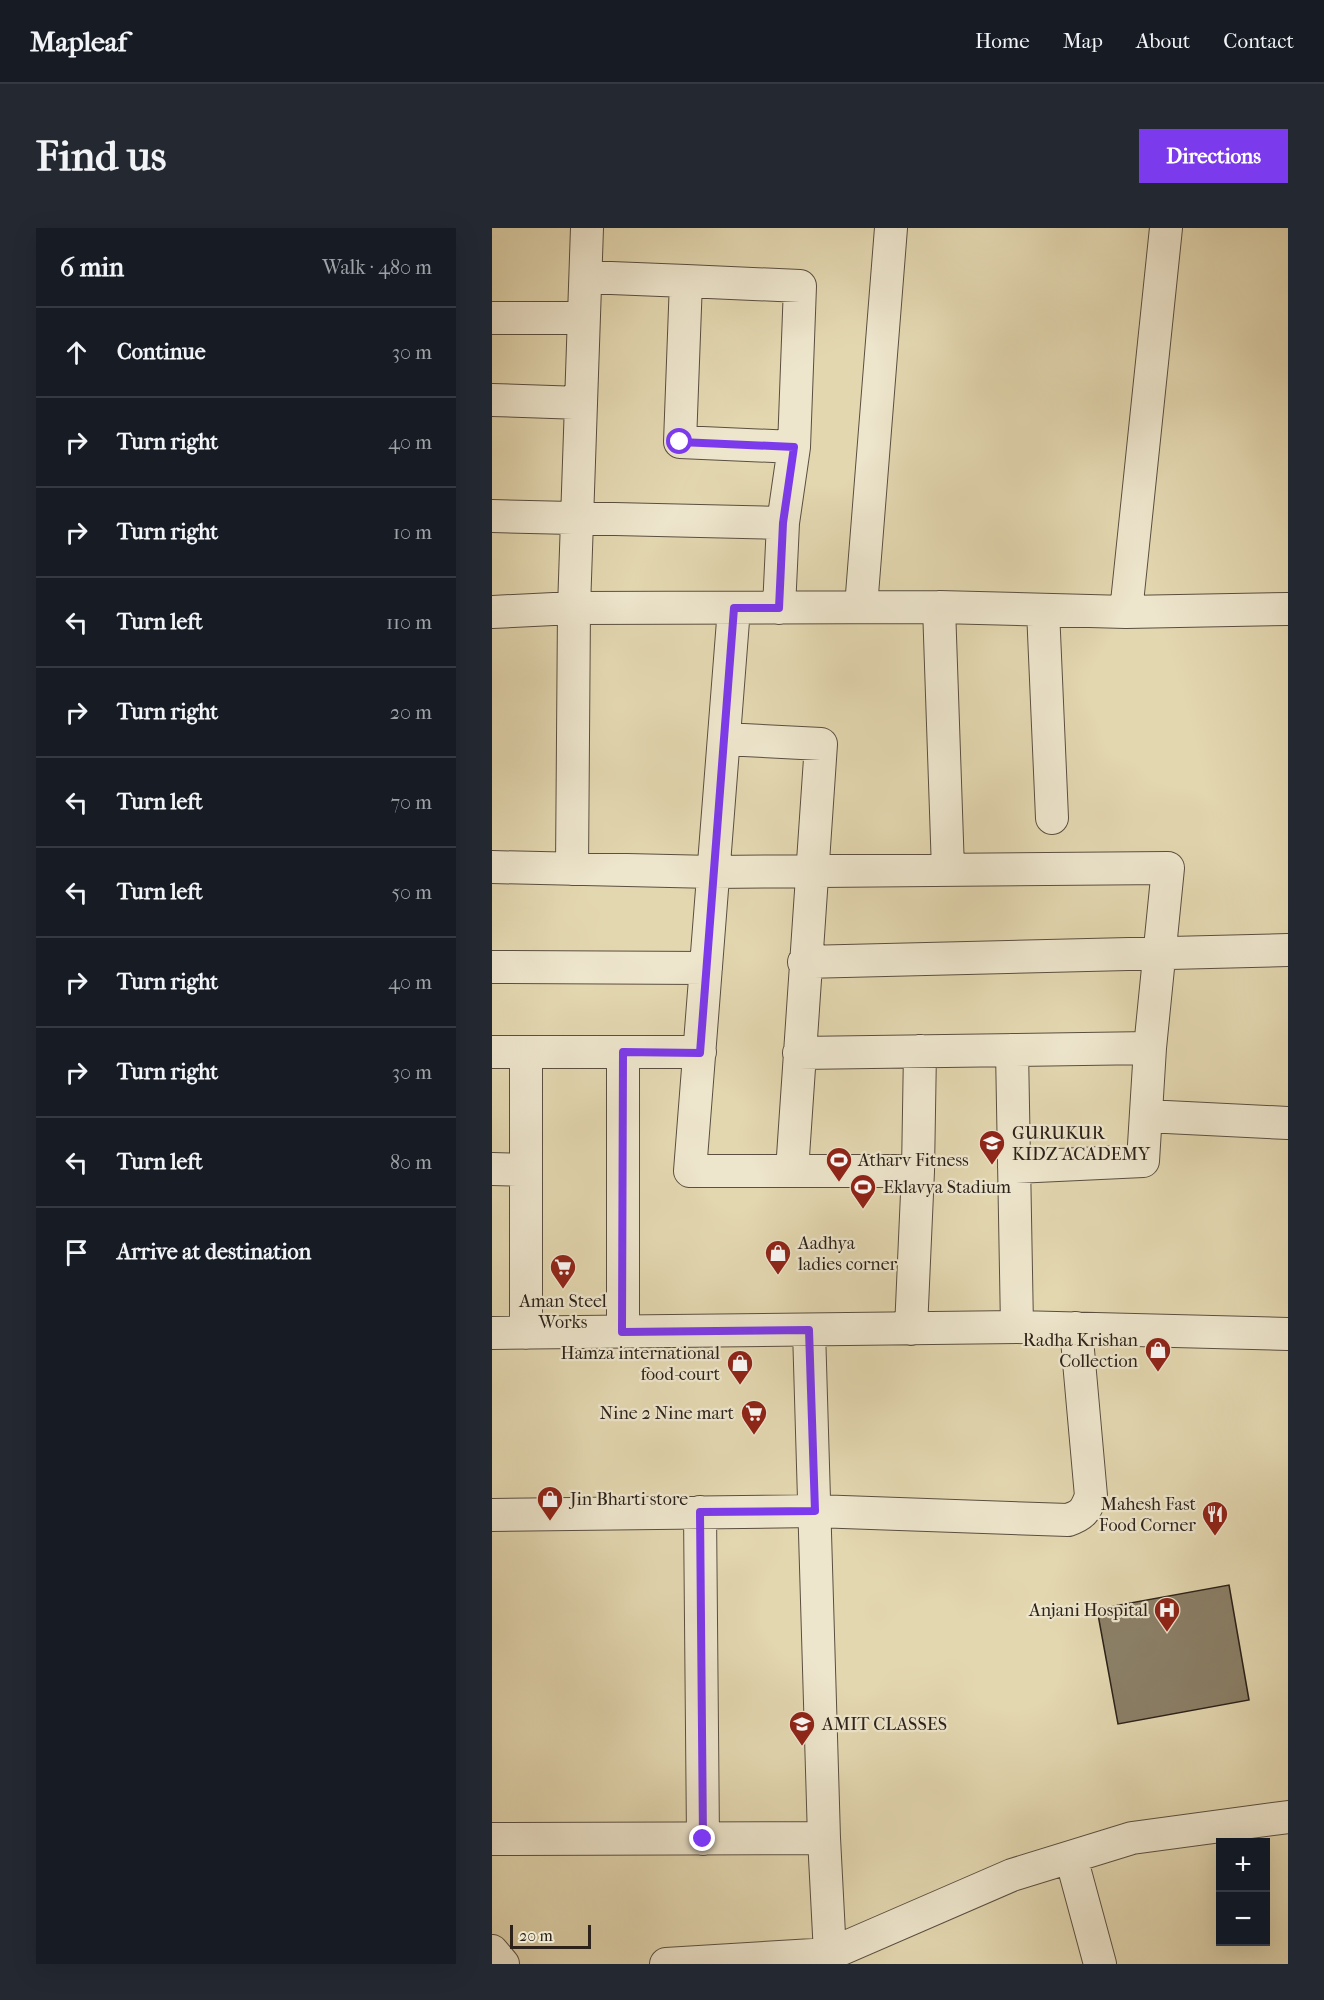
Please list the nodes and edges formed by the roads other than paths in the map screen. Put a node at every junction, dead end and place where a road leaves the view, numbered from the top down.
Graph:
1 (587, 228) edge
2 (891, 228) edge
3 (1166, 228) edge
4 (586, 277) junction
5 (687, 281) junction
6 (492, 318) edge
7 (584, 318) junction
8 (492, 400) edge
9 (581, 403) junction
10 (794, 447) junction
11 (492, 516) edge
12 (577, 518) junction
13 (783, 523) junction
14 (861, 607) junction
15 (939, 607) junction
16 (574, 608) junction
17 (734, 608) junction
18 (779, 608) junction
19 (1288, 609) edge
20 (1043, 610) junction
21 (492, 612) edge
22 (1126, 612) junction
23 (724, 739) junction
24 (1052, 818) dead end
25 (492, 867) edge
26 (572, 869) junction
27 (948, 870) junction
28 (811, 871) junction
29 (713, 872) junction
30 (1288, 950) edge
31 (1159, 954) junction
32 (804, 962) junction
33 (492, 967) edge
34 (706, 968) junction
35 (1150, 1048) junction
36 (1012, 1050) junction
37 (920, 1051) junction
38 (492, 1052) edge
39 (526, 1052) junction
40 (623, 1052) junction
41 (700, 1053) junction
42 (799, 1053) junction
43 (1146, 1116) junction
44 (1288, 1123) edge
45 (1014, 1167) junction
46 (492, 1169) edge
47 (525, 1170) junction
48 (792, 1171) junction
49 (918, 1171) junction
50 (1017, 1327) junction
51 (1076, 1328) junction
52 (911, 1329) junction
53 (809, 1330) junction
54 (622, 1332) junction
55 (492, 1333) edge
56 (526, 1333) junction
57 (1288, 1334) edge
58 (815, 1511) junction
59 (700, 1512) junction
60 (492, 1515) edge
61 (1288, 1817) edge
62 (824, 1838) junction
63 (492, 1839) edge
64 (703, 1839) junction
65 (1071, 1857) junction
66 (492, 1951) edge
67 (847, 1954) edge
68 (503, 1964) edge
69 (666, 1964) edge
70 (1100, 1964) edge

1 - 4 street
2 - 14 street
3 - 22 street
4 - 5 street
4 - 7 street
5 - 10 street
5 - 10 street
6 - 7 street
7 - 9 street
8 - 9 street
9 - 12 street
10 - 13 street
11 - 12 street
12 - 13 street
12 - 16 street
13 - 18 street
14 - 15 street
14 - 18 street
15 - 20 street
15 - 27 street
16 - 17 street
16 - 21 street
16 - 26 street
17 - 18 street
17 - 23 street
19 - 22 street
20 - 22 street
20 - 24 street
23 - 28 street
23 - 29 street
25 - 26 street
26 - 29 street
27 - 28 street
27 - 31 street
28 - 29 street
28 - 32 street
29 - 34 street
30 - 31 street
31 - 32 street
31 - 35 street
32 - 42 street
33 - 34 street
34 - 41 street
35 - 36 street
35 - 43 street
36 - 37 street
36 - 45 street
37 - 42 street
37 - 49 street
38 - 39 street
39 - 40 street
39 - 47 street
40 - 41 street
40 - 54 street
41 - 48 street
42 - 48 street
43 - 44 street
43 - 45 street
45 - 50 street
46 - 47 street
47 - 56 street
48 - 49 street
49 - 52 street
50 - 51 street
50 - 52 street
51 - 57 street
51 - 58 street
52 - 53 street
53 - 54 street
53 - 58 street
54 - 56 street
55 - 56 street
58 - 59 street
58 - 62 street
59 - 60 street
59 - 64 street
61 - 65 street
62 - 64 street
62 - 67 street
63 - 64 street
65 - 67 street
65 - 70 street
66 - 68 street
67 - 69 street

